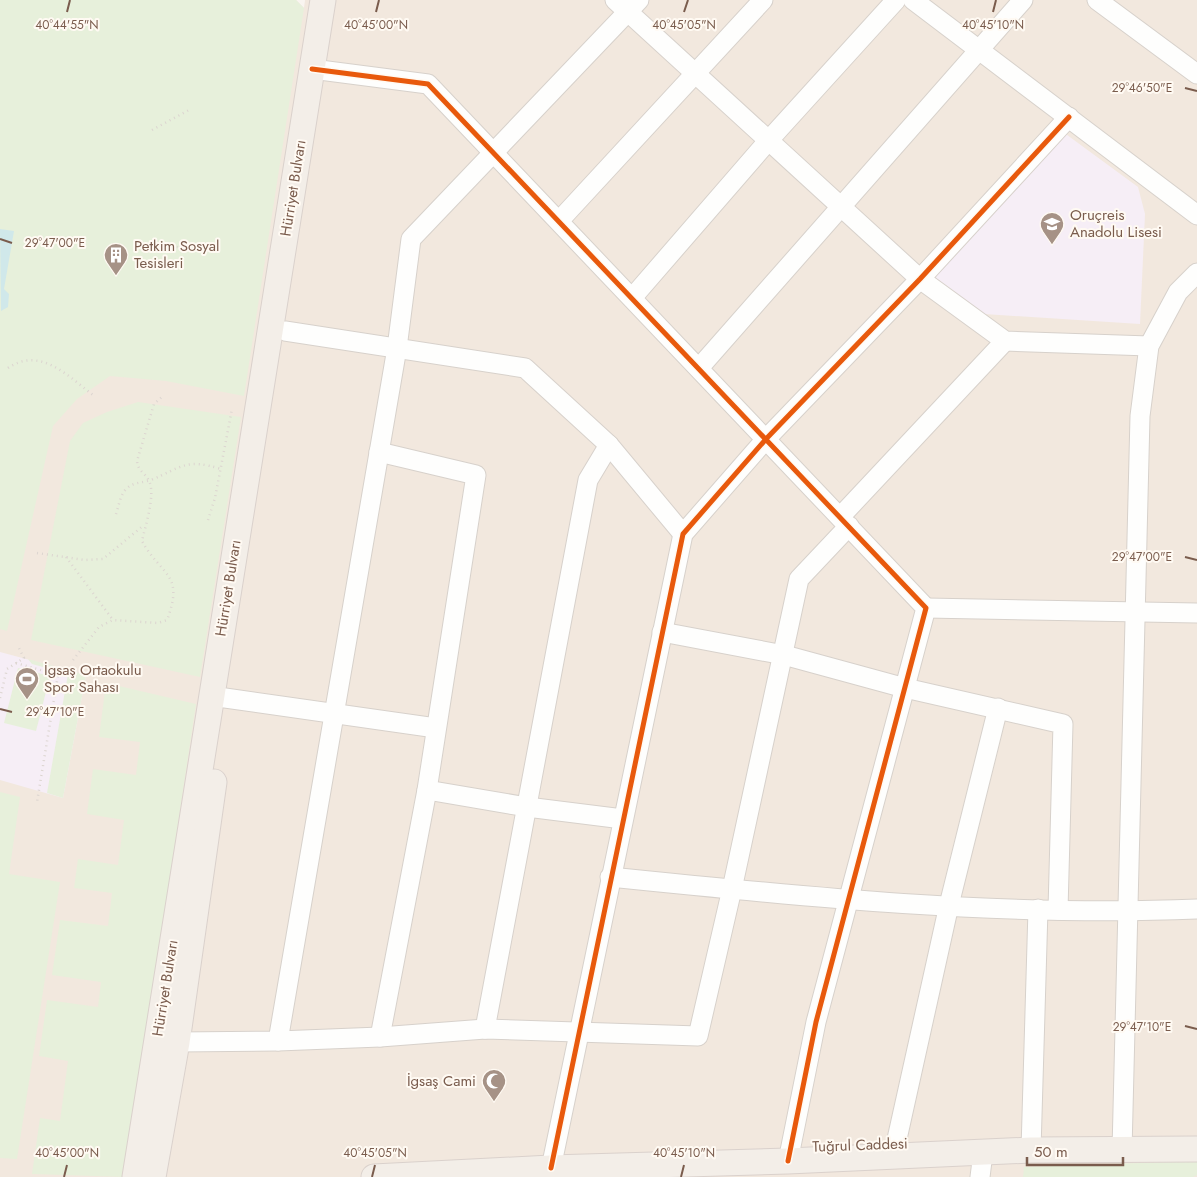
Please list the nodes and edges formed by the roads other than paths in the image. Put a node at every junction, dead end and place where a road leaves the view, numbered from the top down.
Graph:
1 (763, 0) edge
2 (896, 0) edge
3 (913, 0) edge
4 (1023, 0) edge
5 (1097, 0) edge
6 (324, 3) edge
7 (627, 4) edge
8 (978, 48) junction
9 (320, 70) junction
10 (695, 74) junction
11 (1197, 74) edge
12 (1069, 117) junction
13 (768, 141) junction
14 (493, 152) junction
15 (840, 207) junction
16 (1197, 215) edge
17 (559, 221) junction
18 (1197, 273) edge
19 (920, 279) junction
20 (632, 298) junction
21 (285, 332) junction
22 (1005, 341) junction
23 (1149, 346) junction
24 (397, 348) junction
25 (699, 368) junction
26 (766, 439) junction
27 (610, 445) junction
28 (379, 452) junction
29 (844, 522) junction
30 (683, 534) junction
31 (926, 608) junction
32 (1135, 611) junction
33 (1197, 613) edge
34 (662, 632) junction
35 (784, 655) junction
36 (905, 688) junction
37 (219, 696) junction
38 (998, 708) junction
39 (335, 712) junction
40 (436, 728) junction
41 (427, 790) junction
42 (527, 807) junction
43 (624, 820) junction
44 (610, 877) junction
45 (732, 889) junction
46 (850, 900) junction
47 (949, 905) junction
48 (1038, 909) junction
49 (1197, 909) edge
50 (1058, 910) junction
51 (1128, 912) junction
52 (485, 1029) junction
53 (578, 1031) junction
54 (380, 1037) junction
55 (278, 1041) junction
56 (176, 1042) junction
57 (1197, 1149) edge
58 (1031, 1150) junction
59 (1122, 1151) junction
60 (983, 1153) junction
61 (893, 1156) junction
62 (788, 1161) junction
63 (760, 1169) edge
64 (536, 1171) edge
65 (652, 1172) edge
66 (434, 1175) edge
67 (135, 1177) edge
68 (153, 1177) edge
69 (374, 1177) edge
70 (980, 1177) edge

1 - 10 street
2 - 13 street
3 - 8 street
4 - 8 street
5 - 11 street
6 - 9 main road, Hürriyet Bulvarı
7 - 10 street
7 - 14 street
8 - 12 street
8 - 15 street
9 - 14 street
9 - 21 main road, Hürriyet Bulvarı
9 - 37 main road, Hürriyet Bulvarı
10 - 13 street
10 - 17 street
12 - 16 street
12 - 19 street
13 - 15 street
13 - 20 street
14 - 17 street
14 - 24 street
15 - 19 street
15 - 25 street
17 - 20 street
18 - 23 street
19 - 22 street
19 - 26 street
20 - 25 street
21 - 24 street
21 - 37 main road, Hürriyet Bulvarı
22 - 23 street
22 - 29 street
23 - 32 street
24 - 27 street
24 - 28 street
25 - 26 street
26 - 29 street
26 - 30 street
27 - 30 street
27 - 42 street
28 - 39 street
28 - 40 street
29 - 31 street
29 - 35 street
30 - 34 street
31 - 32 street
31 - 36 street
32 - 33 street
32 - 51 street
34 - 35 street
34 - 43 street
35 - 36 street
35 - 45 street
36 - 38 street
36 - 46 street
37 - 39 street
37 - 56 main road, Hürriyet Bulvarı
37 - 67 main road, Hürriyet Bulvarı
38 - 47 street
38 - 50 street
39 - 40 street
39 - 55 street
40 - 41 street
41 - 42 street
41 - 54 street
42 - 43 street
42 - 52 street
43 - 44 street
44 - 45 street
44 - 53 street
45 - 46 street
45 - 53 street
46 - 47 street
46 - 62 street
47 - 48 street
47 - 61 street
48 - 50 street
48 - 58 street
49 - 51 street
50 - 51 street
51 - 59 street
52 - 53 street
52 - 54 street
53 - 64 street
54 - 55 street
55 - 56 street
56 - 68 main road, Hürriyet Bulvarı
57 - 59 main road, Tuğrul Caddesi
58 - 59 main road, Tuğrul Caddesi
58 - 60 main road, Tuğrul Caddesi
60 - 61 main road, Tuğrul Caddesi
60 - 70 street
61 - 62 main road, Tuğrul Caddesi
62 - 63 main road, Tuğrul Caddesi
63 - 65 main road, Tuğrul Caddesi
64 - 65 main road, Tuğrul Caddesi
64 - 66 main road, Tuğrul Caddesi
66 - 69 main road, Tuğrul Caddesi

